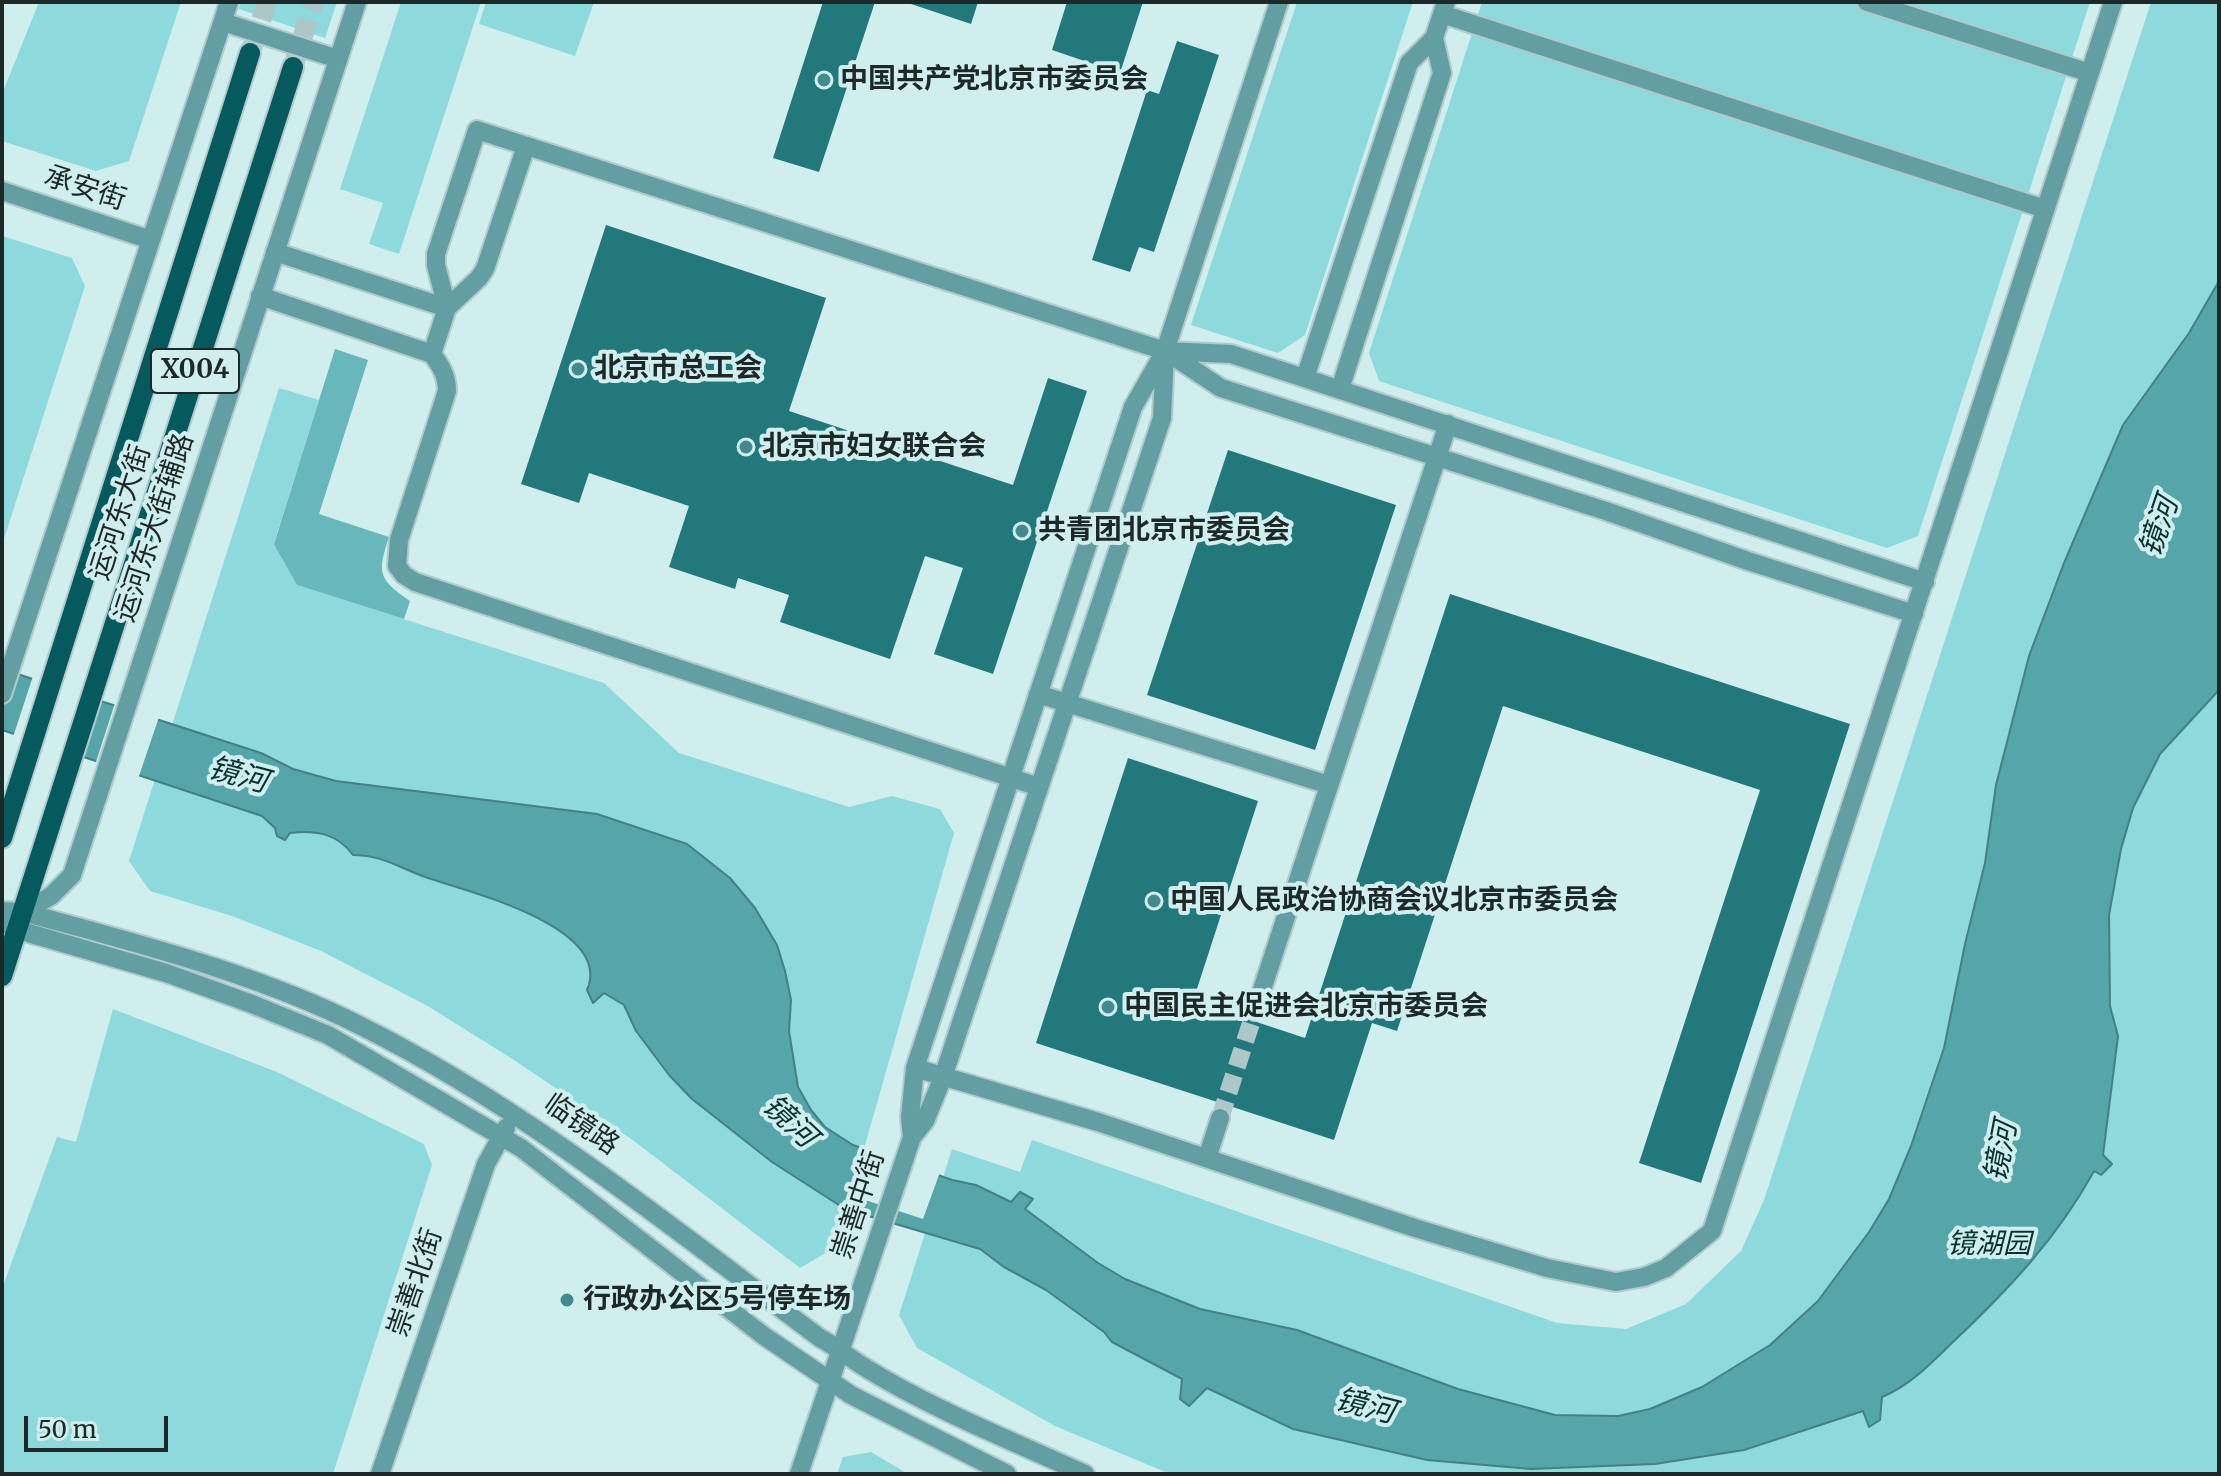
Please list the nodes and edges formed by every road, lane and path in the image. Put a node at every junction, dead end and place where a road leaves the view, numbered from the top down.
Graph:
1 (229, 2) edge
2 (357, 2) edge
3 (1279, 2) edge
4 (1867, 2) edge
5 (2113, 2) edge
6 (1444, 8) edge
7 (223, 22) junction
8 (1434, 38) junction
9 (250, 53) tunnel mouth
10 (338, 59) junction
11 (293, 67) tunnel mouth
12 (2090, 73) junction
13 (526, 146) junction
14 (2, 191) edge
15 (2045, 209) junction
16 (151, 240) junction
17 (275, 252) junction
18 (260, 296) junction
19 (447, 308) junction
20 (1165, 351) junction
21 (432, 354) junction
22 (1305, 378) junction
23 (1340, 389) junction
24 (1448, 424) junction
25 (1436, 458) junction
26 (1925, 582) junction
27 (1914, 614) junction
28 (2, 694) edge
29 (1038, 694) junction
30 (1067, 703) junction
31 (1011, 777) junction
32 (1329, 785) junction
33 (1039, 787) junction
34 (2, 838) edge
35 (2, 911) edge
36 (14, 921) edge
37 (2, 976) edge
38 (1255, 1011) tunnel mouth
39 (915, 1068) junction
40 (943, 1077) junction
41 (515, 1114) junction
42 (1220, 1118) tunnel mouth
43 (501, 1135) junction
44 (912, 1137) junction
45 (1207, 1158) junction
46 (842, 1349) junction
47 (832, 1380) junction
48 (380, 1474) edge
49 (799, 1474) edge
50 (1007, 1474) edge
51 (1085, 1474) edge

1 - 7 street
2 - 10 street, 运河东大街辅路
3 - 20 street
4 - 12 street
5 - 12 street
6 - 8 street
6 - 15 street
7 - 10 street
7 - 16 street
8 - 22 street
8 - 23 street
9 - 34 main road, 运河东大街 / X004
10 - 17 street, 运河东大街辅路
11 - 36 main road, 运河东大街 / X004
12 - 15 street
13 - 19 street
13 - 19 street
13 - 20 street
14 - 16 street, 承安街
15 - 26 street
16 - 28 street
17 - 18 street, 运河东大街辅路
17 - 19 street
18 - 21 street
18 - 36 street, 运河东大街辅路
19 - 21 street
20 - 22 street
20 - 25 street
20 - 29 street
20 - 30 street
21 - 31 street
22 - 23 street
23 - 24 street
24 - 25 street
24 - 26 street
25 - 27 street
25 - 32 street
26 - 27 street
27 - 45 street
29 - 30 street
29 - 31 street
30 - 32 street
30 - 33 street
31 - 33 street
31 - 39 street
32 - 38 street
33 - 40 street
35 - 36 street, 临镜路
36 - 37 main road, 运河东大街 / X004
36 - 41 street, 临镜路
36 - 43 street, 临镜路
39 - 40 street
39 - 44 street
40 - 44 street
40 - 45 street
41 - 43 street, 崇善北街
41 - 46 street, 临镜路
42 - 45 street
43 - 47 street, 临镜路
43 - 48 street, 崇善北街
44 - 46 street, 崇善中街
46 - 47 street, 崇善中街
46 - 51 street, 临镜路
47 - 49 street, 崇善中街
47 - 50 street, 临镜路

